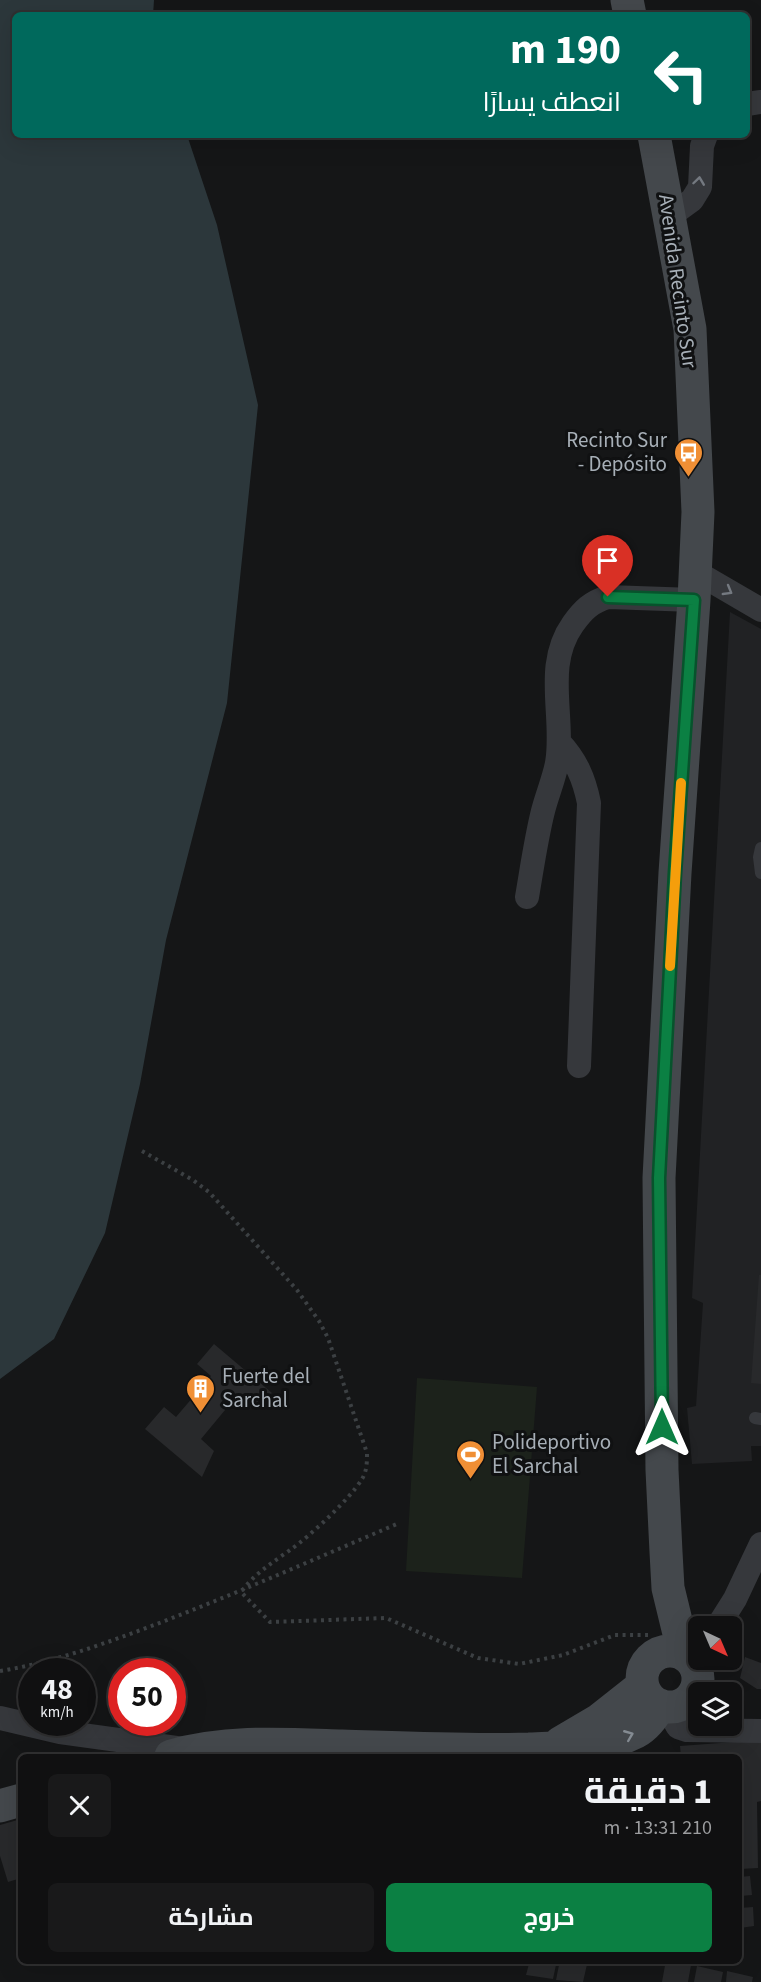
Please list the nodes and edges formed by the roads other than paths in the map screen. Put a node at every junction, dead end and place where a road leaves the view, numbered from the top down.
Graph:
1 (655, 138) edge
2 (705, 138) edge
3 (670, 216) junction
4 (695, 586) junction
5 (761, 610) edge
6 (559, 742) junction
7 (761, 848) edge
8 (761, 873) edge
9 (526, 897) dead end
10 (579, 1066) dead end
11 (761, 1544) edge
12 (668, 1588) junction
13 (724, 1616) edge
14 (688, 1647) edge
15 (688, 1653) edge
16 (695, 1670) edge
17 (656, 1678) junction
18 (0, 1718) edge
19 (761, 1731) edge
20 (182, 1753) edge
21 (467, 1754) edge
22 (18, 1801) edge
23 (0, 1806) edge

1 - 3 main road, Avenida Recinto Sur
3 -> 2 street
3 - 4 main road, Avenida Recinto Sur
4 -> 5 street
4 - 6 street
4 - 12 main road, Avenida Recinto Sur
6 - 9 street
6 - 10 street
7 - 8 lane
11 - 13 street
12 - 14 main road
12 - 17 main road
15 - 17 main road
16 - 17 main road
17 - 19 street
17 - 21 main road
18 - 20 street
20 - 21 main road
22 - 23 main road

